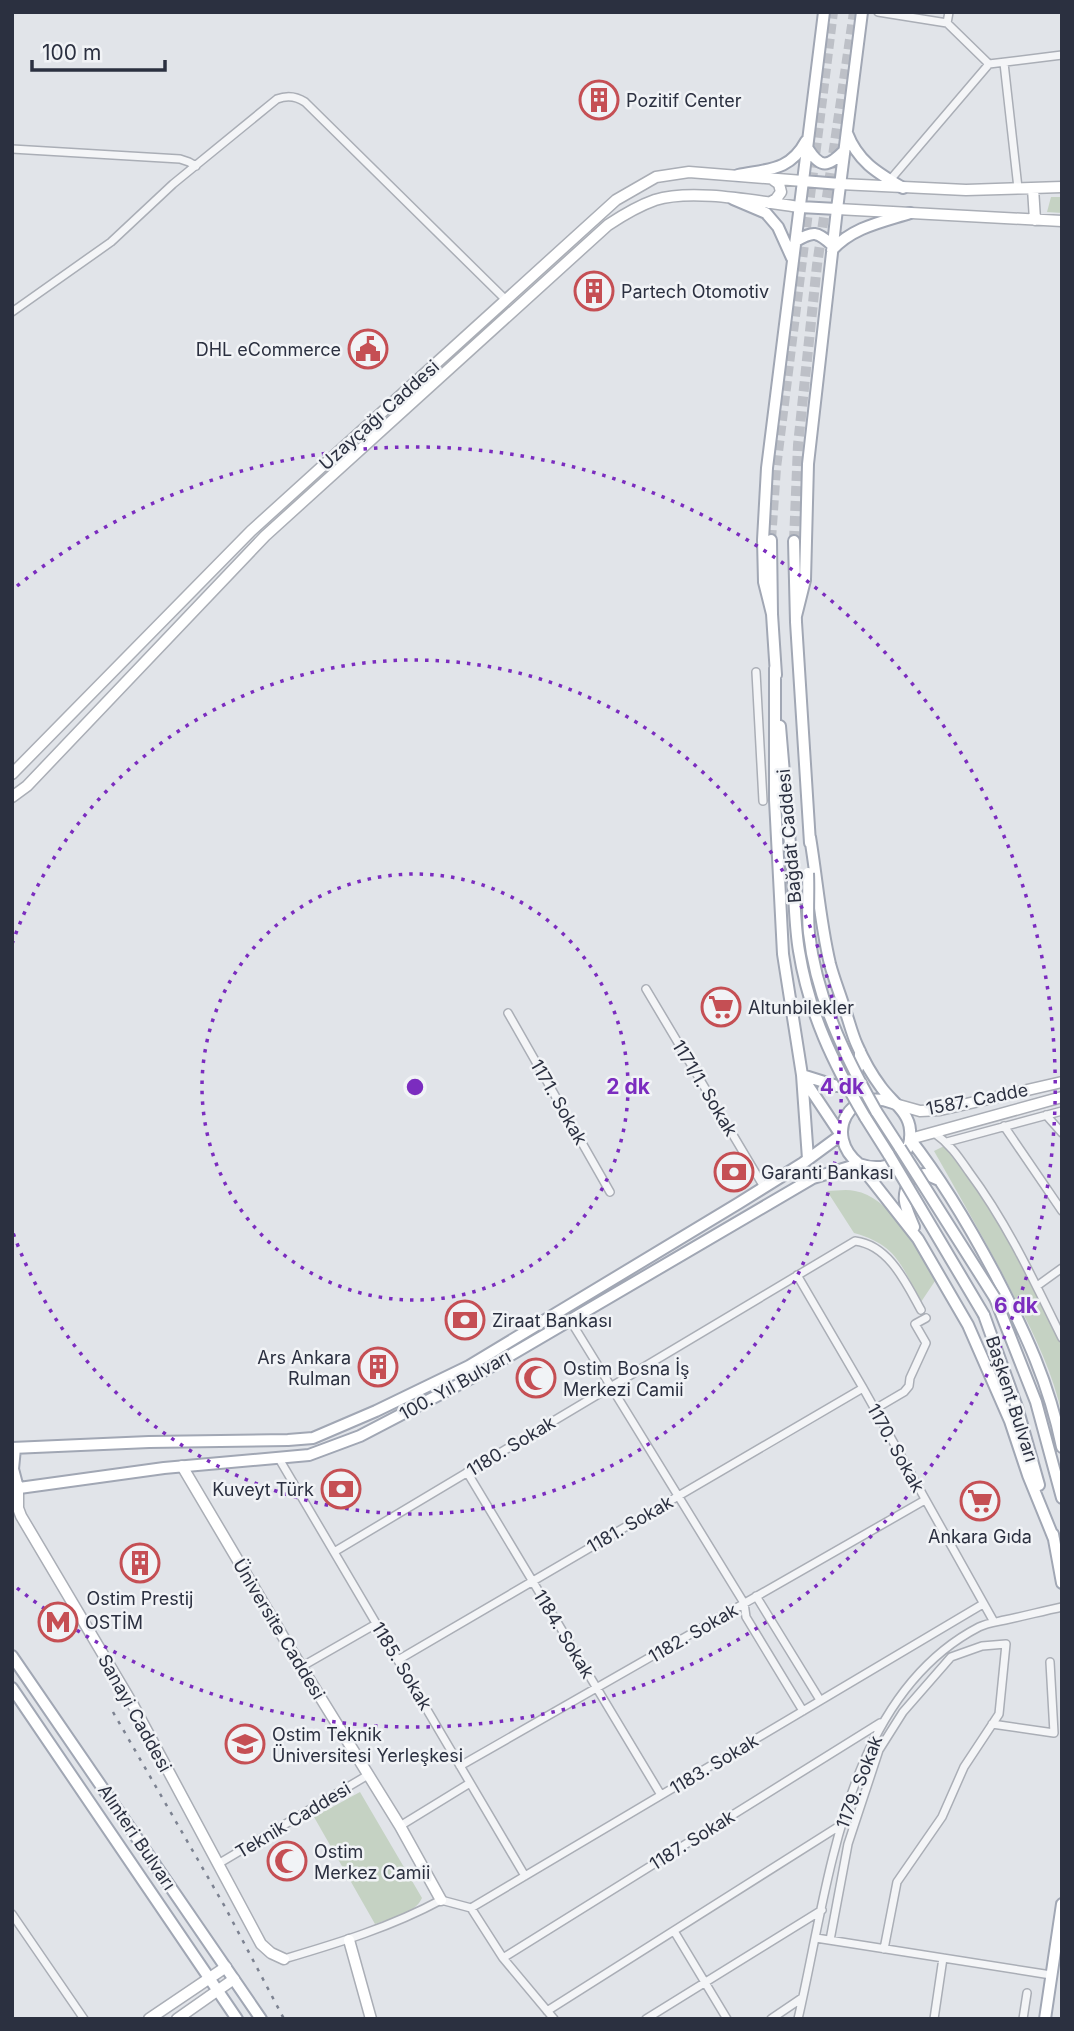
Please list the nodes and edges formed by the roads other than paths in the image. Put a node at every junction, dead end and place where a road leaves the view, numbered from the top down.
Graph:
1 (824, 12) edge
2 (862, 12) edge
3 (878, 12) edge
4 (949, 12) edge
5 (947, 23) junction
6 (1062, 55) edge
7 (1004, 63) junction
8 (989, 64) junction
9 (846, 132) junction
10 (809, 136) junction
11 (12, 149) edge
12 (807, 149) junction
13 (844, 150) junction
14 (196, 166) junction
15 (738, 175) junction
16 (771, 178) junction
17 (890, 180) junction
18 (803, 181) junction
19 (840, 184) junction
20 (1062, 187) edge
21 (903, 188) junction
22 (1018, 188) junction
23 (1032, 188) junction
24 (733, 199) junction
25 (769, 203) junction
26 (800, 207) junction
27 (837, 209) junction
28 (911, 213) junction
29 (1035, 220) junction
30 (1062, 221) edge
31 (796, 241) junction
32 (832, 247) junction
33 (793, 260) junction
34 (506, 300) junction
35 (12, 312) edge
36 (771, 540) tunnel mouth
37 (794, 541) tunnel mouth
38 (772, 614) junction
39 (796, 616) junction
40 (775, 668) junction
41 (756, 671) dead end
42 (12, 774) edge
43 (12, 797) edge
44 (764, 801) dead end
45 (810, 837) junction
46 (646, 989) dead end
47 (508, 1013) dead end
48 (860, 1051) junction
49 (802, 1075) junction
50 (1062, 1082) edge
51 (1062, 1097) edge
52 (893, 1103) junction
53 (1062, 1111) edge
54 (1046, 1115) junction
55 (1004, 1126) junction
56 (933, 1132) junction
57 (1062, 1133) edge
58 (841, 1135) junction
59 (910, 1139) junction
60 (947, 1142) junction
61 (900, 1148) joint
62 (889, 1155) joint
63 (808, 1159) junction
64 (859, 1164) junction
65 (813, 1178) junction
66 (939, 1180) junction
67 (764, 1187) junction
68 (610, 1192) dead end
69 (1062, 1212) edge
70 (918, 1239) junction
71 (1062, 1268) edge
72 (797, 1275) junction
73 (1037, 1286) junction
74 (920, 1310) dead end
75 (926, 1318) dead end
76 (570, 1320) junction
77 (1062, 1338) edge
78 (611, 1386) junction
79 (863, 1388) junction
80 (874, 1409) junction
81 (1062, 1447) edge
82 (13, 1448) edge
83 (278, 1457) junction
84 (182, 1466) junction
85 (467, 1472) junction
86 (15, 1488) edge
87 (678, 1496) junction
88 (1062, 1498) edge
89 (925, 1500) junction
90 (1054, 1538) junction
91 (334, 1552) junction
92 (532, 1581) junction
93 (1062, 1583) edge
94 (756, 1596) junction
95 (744, 1603) junction
96 (983, 1604) junction
97 (1062, 1607) edge
98 (994, 1622) junction
99 (376, 1623) junction
100 (12, 1656) edge
101 (398, 1660) junction
102 (1050, 1662) dead end
103 (301, 1667) junction
104 (12, 1688) edge
105 (596, 1688) junction
106 (820, 1700) junction
107 (803, 1711) junction
108 (882, 1722) junction
109 (992, 1724) junction
110 (460, 1766) junction
111 (368, 1775) junction
112 (470, 1783) junction
113 (661, 1796) junction
114 (841, 1825) junction
115 (400, 1826) junction
116 (218, 1864) junction
117 (525, 1876) junction
118 (441, 1900) junction
119 (1062, 1904) edge
120 (471, 1908) junction
121 (822, 1910) junction
122 (12, 1914) edge
123 (674, 1931) junction
124 (816, 1938) junction
125 (349, 1940) junction
126 (830, 1940) junction
127 (884, 1949) junction
128 (503, 1958) junction
129 (943, 1958) junction
130 (284, 1959) joint
131 (226, 1967) junction
132 (1051, 1975) junction
133 (209, 1978) junction
134 (234, 1979) junction
135 (705, 1982) junction
136 (218, 1990) junction
137 (1027, 1993) dead end
138 (802, 1998) junction
139 (547, 2011) junction
140 (84, 2019) edge
141 (149, 2019) edge
142 (177, 2019) edge
143 (237, 2019) edge
144 (261, 2019) edge
145 (371, 2019) edge
146 (554, 2019) edge
147 (646, 2019) edge
148 (727, 2019) edge
149 (771, 2019) edge
150 (798, 2019) edge
151 (934, 2019) edge
152 (1023, 2019) edge
153 (1045, 2019) edge

1 - 10 main road
2 - 9 main road
3 - 5 street
4 - 5 street
5 - 8 street
6 - 7 street
7 - 8 street
7 - 22 street
8 - 17 street
9 - 13 main road
9 - 17 main road
10 - 12 main road
10 - 15 main road
11 - 14 street
12 - 13 main road
12 - 18 main road
13 - 19 main road
14 - 34 street
14 - 35 street
15 - 16 main road, Uzayçağı Caddesi
15 - 34 main road, Uzayçağı Caddesi
16 - 18 main road, Uzayçağı Caddesi
16 - 25 main road
17 - 21 main road
18 - 19 main road
18 - 26 main road
19 - 21 main road
19 - 27 main road
20 - 23 main road
21 - 22 main road
22 - 23 main road
23 - 29 main road
24 - 25 main road, Uzayçağı Caddesi
24 - 33 main road
24 - 43 main road, Uzayçağı Caddesi
25 - 26 main road, Uzayçağı Caddesi
26 - 27 main road
26 - 31 main road
27 - 28 main road
27 - 32 main road
28 - 29 main road
28 - 32 main road
29 - 30 main road
31 - 32 main road
31 - 33 main road
32 - 39 main road
33 - 38 main road
34 - 42 main road, Uzayçağı Caddesi
36 - 38 main road, Bağdat Caddesi
37 - 39 main road, Bağdat Caddesi
38 - 40 main road, Bağdat Caddesi
39 - 45 main road, Bağdat Caddesi
40 - 49 main road
40 - 62 main road, Bağdat Caddesi, bridge
41 - 44 street
45 - 48 main road
45 - 61 main road, Bağdat Caddesi, bridge
46 - 67 street, 1171/1. Sokak
47 - 68 street, 1171. Sokak
48 - 49 main road
48 - 52 main road
49 - 58 main road
49 - 63 main road
50 - 52 main road, 1587. Cadde
51 - 56 main road, 1587. Cadde
52 - 58 main road
52 - 59 main road
53 - 54 street
54 - 55 street
54 - 57 street
55 - 60 street
55 - 69 street
56 - 59 main road, 1587. Cadde
56 - 60 street
58 - 63 main road, 100. Yıl Bulvarı
58 - 64 main road
59 - 64 main road
59 - 66 main road
60 - 73 street
61 - 88 main road, Başkent Bulvarı, bridge
62 - 90 main road, Başkent Bulvarı, bridge
63 - 65 main road
63 - 67 main road, 100. Yıl Bulvarı
64 - 65 main road, 100. Yıl Bulvarı
64 - 70 main road
65 - 76 main road, 100. Yıl Bulvarı
66 - 70 main road
66 - 81 main road
67 - 82 main road, 100. Yıl Bulvarı
70 - 90 main road
71 - 73 street
72 - 74 street, 1180. Sokak
72 - 78 street, 1180. Sokak
72 - 79 street, 1170. Sokak
73 - 77 street
75 - 80 street
76 - 78 street
76 - 83 main road, 100. Yıl Bulvarı
78 - 85 street, 1180. Sokak
78 - 87 street
79 - 80 street, 1170. Sokak
79 - 87 street, 1181. Sokak
80 - 89 street, 1170. Sokak
82 - 86 main road
83 - 84 main road, 100. Yıl Bulvarı
83 - 91 street, 1185. Sokak
84 - 86 main road, 100. Yıl Bulvarı
84 - 103 main road, Üniversite Caddesi
85 - 91 street, 1180. Sokak
85 - 92 street, 1184. Sokak
86 - 116 main road, Sanayi Caddesi
87 - 92 street, 1181. Sokak
87 - 95 street
89 - 94 street, 1182. Sokak
89 - 96 street, 1170. Sokak
90 - 93 main road, Başkent Bulvarı
91 - 99 street, 1185. Sokak
92 - 101 street, 1181. Sokak
92 - 105 street, 1184. Sokak
94 - 95 street, 1182. Sokak
94 - 106 street
95 - 105 street, 1182. Sokak
95 - 107 street
96 - 98 street, 1170. Sokak
96 - 106 street, 1183. Sokak
97 - 98 street, 1179. Sokak
98 - 108 street, 1179. Sokak
99 - 101 street, 1185. Sokak
99 - 103 street
100 - 131 main road, Alınteri Bulvarı
101 - 110 street, 1185. Sokak
102 - 109 street
103 - 111 main road, Üniversite Caddesi
104 - 133 main road, Alınteri Bulvarı
105 - 110 street, 1182. Sokak
105 - 113 street, 1184. Sokak
106 - 107 street, 1183. Sokak
107 - 113 street, 1183. Sokak
108 - 114 street, 1179. Sokak
108 - 128 street, 1187. Sokak
109 - 126 street
109 - 127 street
110 - 112 street, 1185. Sokak
111 - 115 main road, Üniversite Caddesi
111 - 116 street, Teknik Caddesi
112 - 115 street
112 - 117 street, 1185. Sokak
113 - 117 street, 1183. Sokak
114 - 121 street, 1179. Sokak
114 - 123 street
115 - 118 main road, Üniversite Caddesi
116 - 130 main road, Sanayi Caddesi
117 - 120 street, 1183. Sokak
118 - 120 street
118 - 125 street
119 - 132 main road
120 - 128 street
121 - 124 street, 1179. Sokak
121 - 135 street
122 - 140 street
123 - 135 street
123 - 139 street
124 - 126 street
124 - 138 street, 1179. Sokak
125 - 130 street
125 - 145 main road
126 - 127 street
127 - 129 street
128 - 139 street
129 - 132 street
129 - 151 street
131 - 133 main road
131 - 134 main road, Alınteri Bulvarı
132 - 153 main road
133 - 136 main road, Alınteri Bulvarı
133 - 141 main road
134 - 136 main road
134 - 144 main road, Alınteri Bulvarı
135 - 147 street
135 - 148 street
136 - 142 main road
136 - 143 main road, Alınteri Bulvarı
137 - 152 street
138 - 149 street
138 - 150 street, 1179. Sokak
139 - 146 street

